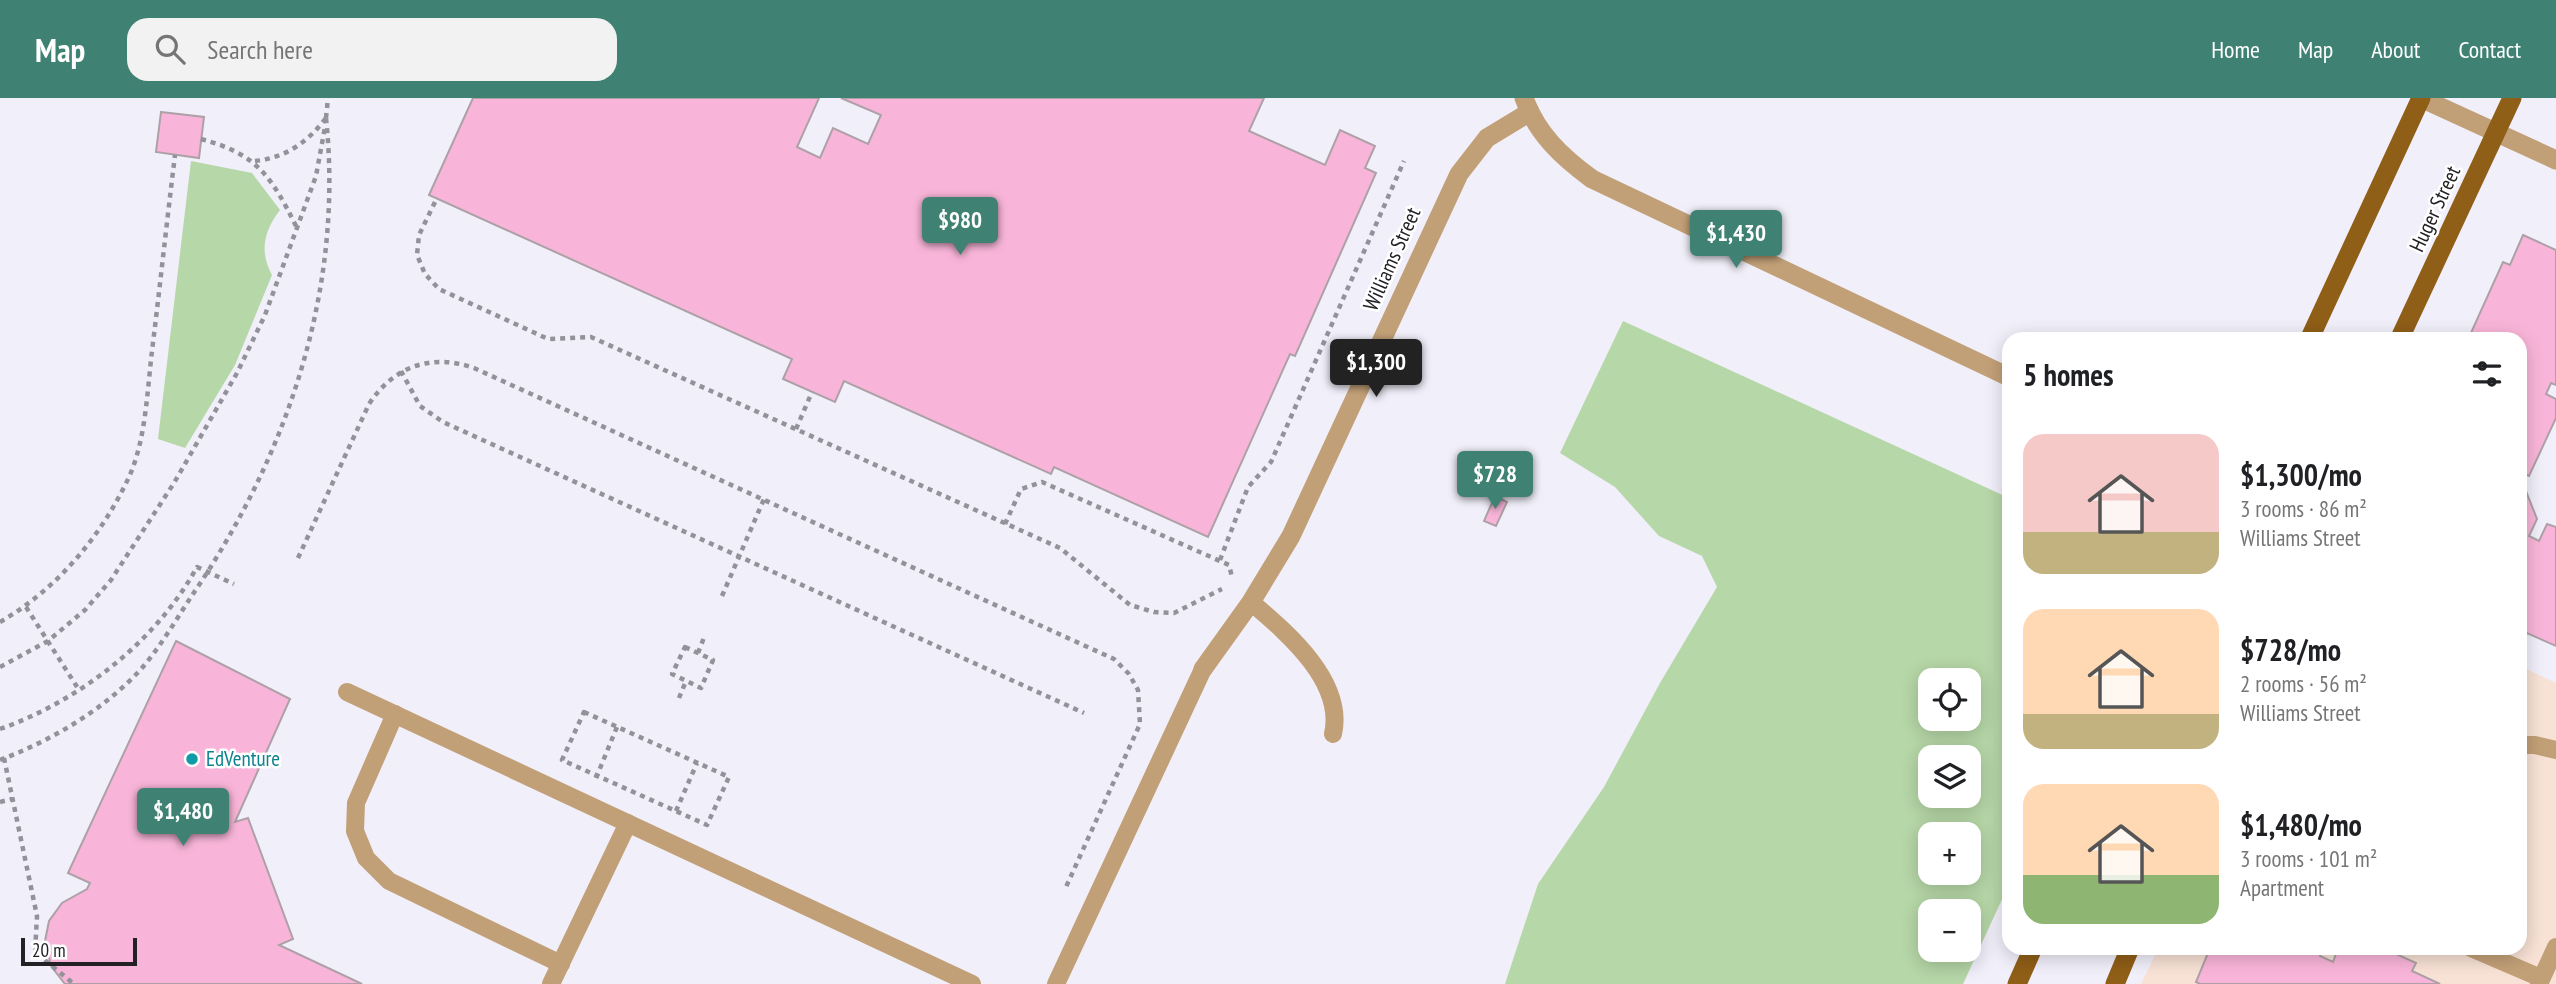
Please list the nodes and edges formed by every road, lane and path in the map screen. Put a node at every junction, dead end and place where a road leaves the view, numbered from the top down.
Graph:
1 (328, 98) edge
2 (2421, 98) edge
3 (2512, 98) edge
4 (1527, 105) edge
5 (326, 118) junction
6 (2496, 133) junction
7 (201, 139) dead end
8 (175, 155) dead end
9 (2556, 160) edge
10 (254, 161) junction
11 (1404, 161) dead end
12 (435, 202) dead end
13 (296, 226) junction
14 (2313, 332) edge
15 (2403, 332) edge
16 (401, 371) junction
17 (2002, 374) edge
18 (812, 392) dead end
19 (796, 429) junction
20 (764, 499) junction
21 (1005, 524) junction
22 (739, 556) junction
23 (298, 558) dead end
24 (1220, 560) junction
25 (208, 572) junction
26 (234, 584) dead end
27 (722, 596) dead end
28 (1251, 602) junction
29 (26, 607) junction
30 (0, 622) edge
31 (705, 635) dead end
32 (48, 641) junction
33 (698, 653) junction
34 (0, 667) edge
35 (1203, 669) joint
36 (686, 681) junction
37 (79, 690) junction
38 (347, 692) dead end
39 (679, 698) dead end
40 (1084, 713) dead end
41 (395, 714) junction
42 (617, 727) junction
43 (0, 729) edge
44 (1333, 734) dead end
45 (2527, 745) edge
46 (2556, 750) edge
47 (2, 759) edge
48 (697, 762) junction
49 (597, 775) junction
50 (12, 799) junction
51 (0, 802) edge
52 (676, 811) junction
53 (628, 823) junction
54 (1066, 887) dead end
55 (2556, 947) edge
56 (2030, 955) edge
57 (2127, 955) edge
58 (2485, 955) edge
59 (561, 964) junction
60 (2540, 981) edge
61 (74, 984) edge
62 (551, 984) edge
63 (972, 984) edge
64 (1056, 984) edge
65 (2017, 984) edge
66 (2115, 984) edge

1 - 5 path
2 - 6 street
2 - 14 main road
3 - 6 main road, Huger Street
4 - 17 street, Williams Street
4 - 28 street, Williams Street
5 - 10 path
5 - 13 path
5 - 25 path
6 - 9 street
6 - 15 main road, Huger Street
7 - 10 path
8 - 29 path
10 - 13 path
11 - 24 path
12 - 19 path
13 - 32 path
16 - 20 path
16 - 22 path
16 - 23 path
18 - 19 path
19 - 21 path
20 - 22 path
20 - 54 path
21 - 24 path
21 - 24 path
22 - 27 path
22 - 40 path
25 - 26 path
25 - 37 path
25 - 47 path
28 - 35 street, Williams Street
28 - 44 lane
29 - 30 path
29 - 32 path
31 - 33 path
32 - 34 path
32 - 37 path
33 - 36 path
33 - 36 path
35 - 64 lane
36 - 39 path
37 - 43 path
38 - 41 lane
41 - 53 lane
41 - 59 lane
42 - 48 path
42 - 49 path
42 - 49 path
45 - 46 lane
47 - 50 path
48 - 52 path
48 - 52 path
49 - 52 path
50 - 51 path
50 - 61 path
53 - 59 lane
53 - 63 lane
55 - 60 lane
56 - 65 main road
57 - 66 main road
58 - 60 lane
59 - 62 lane

